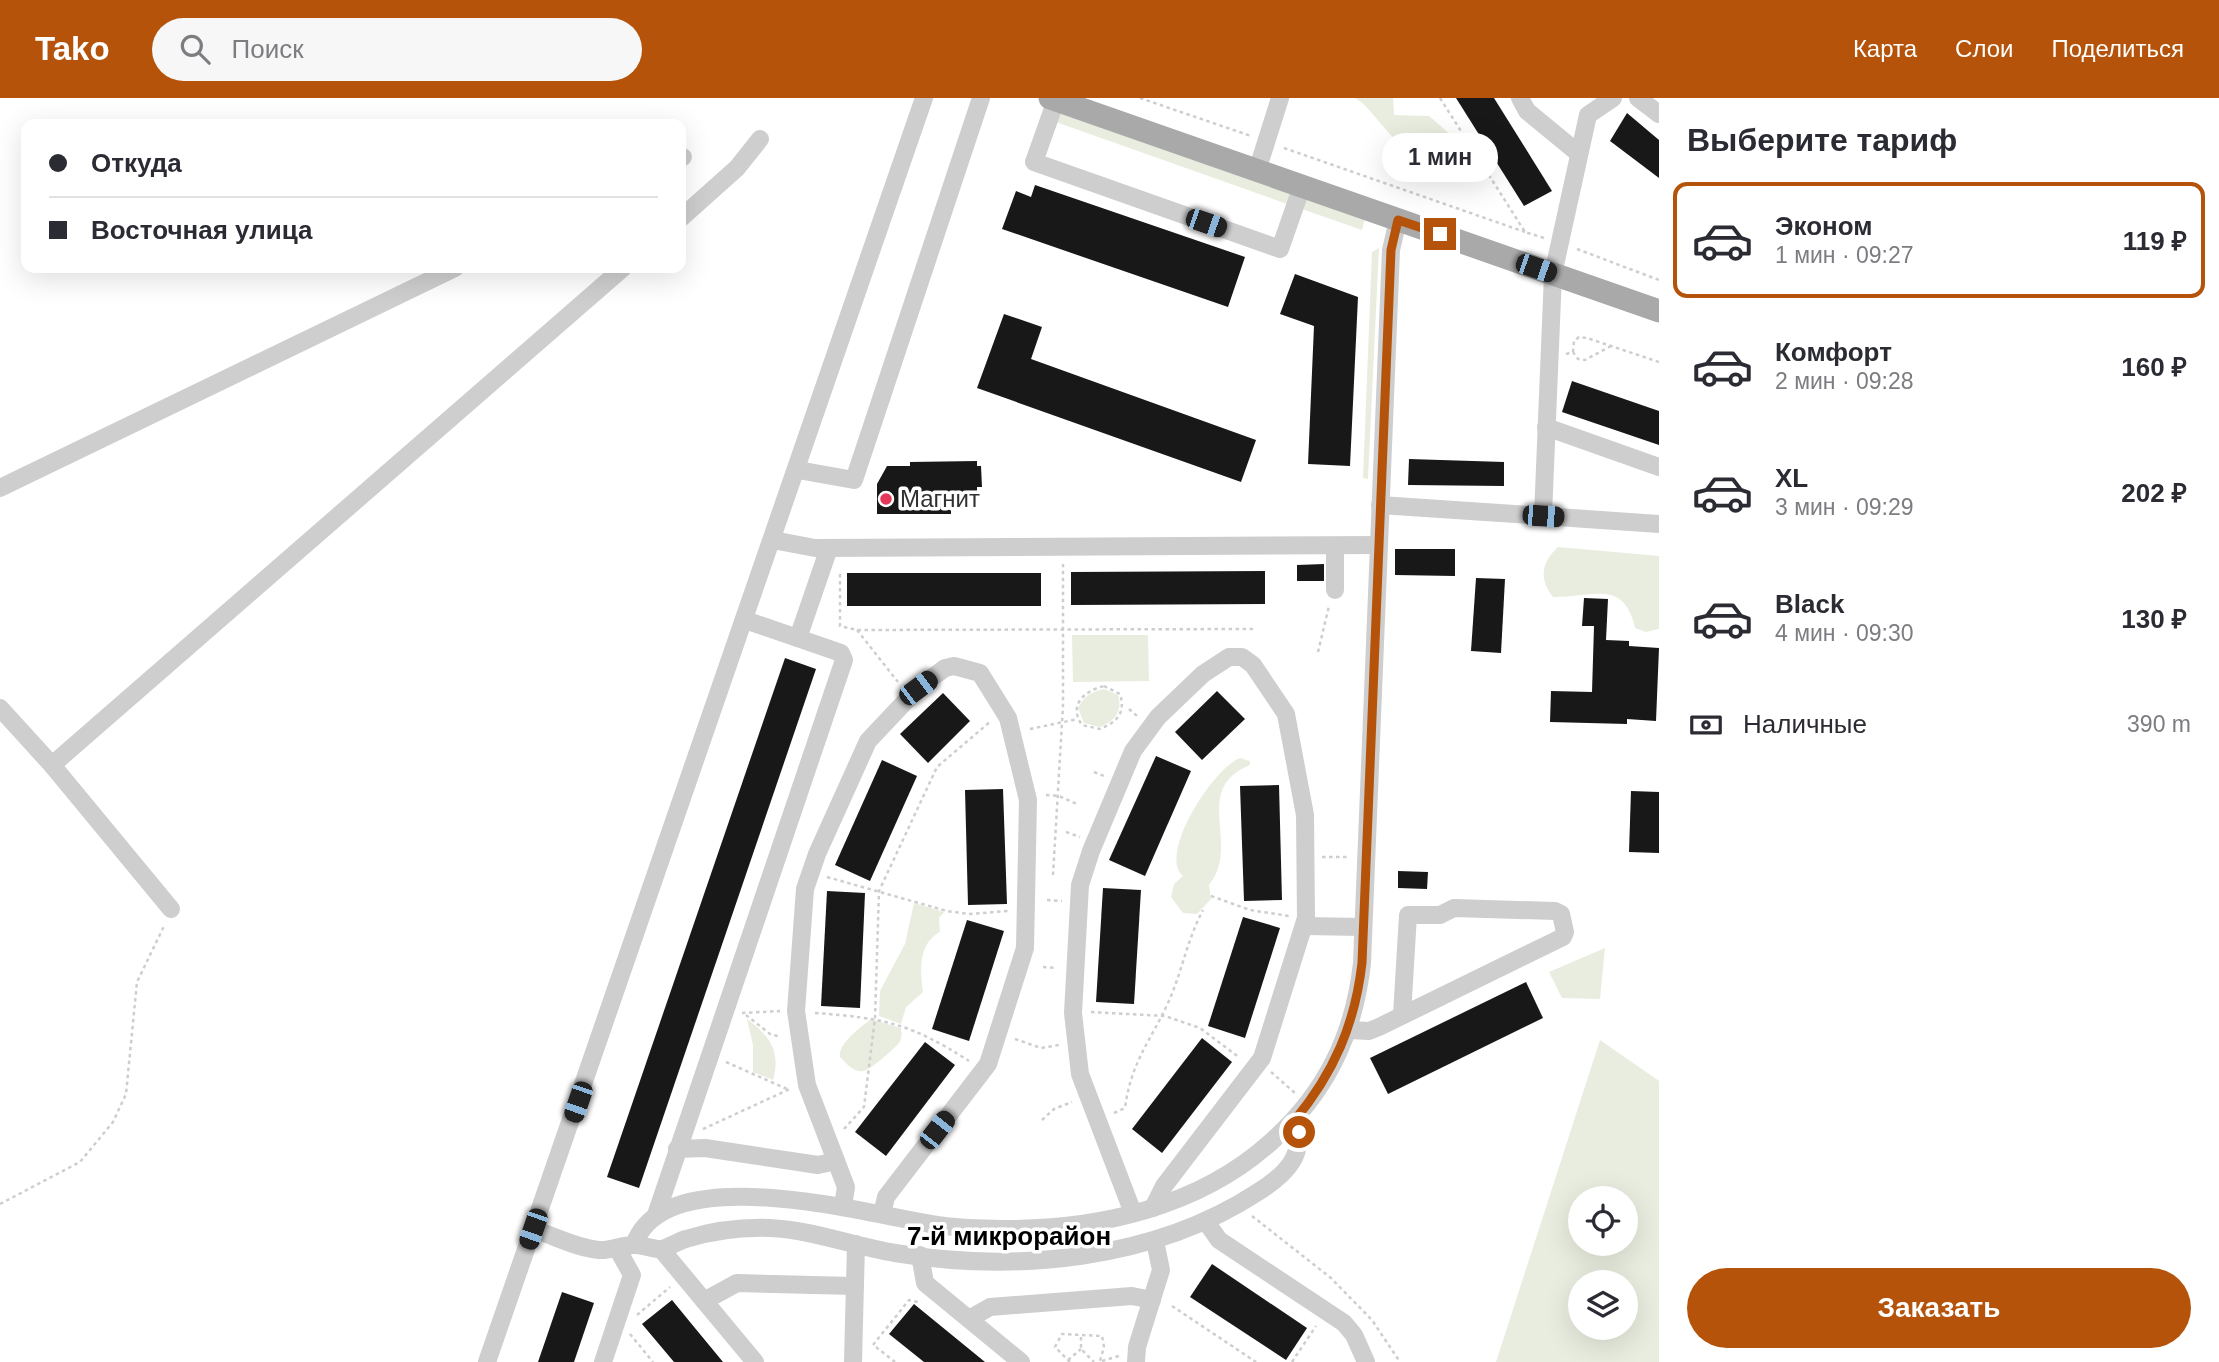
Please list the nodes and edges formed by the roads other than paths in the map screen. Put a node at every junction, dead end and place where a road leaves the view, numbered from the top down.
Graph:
1 (924, 98) edge
2 (981, 98) edge
3 (1280, 98) edge
4 (1520, 98) edge
5 (1613, 98) edge
6 (1638, 98) edge
7 (1053, 99) edge
8 (1659, 114) edge
9 (760, 139) dead end
10 (1578, 153) junction
11 (1258, 171) junction
12 (1302, 186) junction
13 (686, 214) edge
14 (1398, 220) junction
15 (445, 273) edge
16 (617, 273) edge
17 (1553, 274) junction
18 (1659, 311) edge
19 (1546, 427) junction
20 (1659, 467) edge
21 (798, 470) junction
22 (0, 488) edge
23 (1380, 505) junction
24 (1543, 516) junction
25 (1659, 524) edge
26 (773, 540) junction
27 (1378, 545) junction
28 (1335, 546) junction
29 (834, 548) junction
30 (1335, 590) road end
31 (745, 620) junction
32 (798, 638) junction
33 (0, 708) edge
34 (52, 765) junction
35 (171, 909) road end
36 (1305, 922) junction
37 (1363, 927) junction
38 (1402, 1015) junction
39 (1349, 1030) junction
40 (1294, 1121) junction
41 (677, 1149) junction
42 (836, 1161) junction
43 (843, 1206) junction
44 (1153, 1208) junction
45 (1133, 1213) junction
46 (882, 1214) junction
47 (656, 1215) junction
48 (1207, 1223) junction
49 (533, 1229) junction
50 (1155, 1241) junction
51 (856, 1244) junction
52 (625, 1246) junction
53 (661, 1249) junction
54 (920, 1255) junction
55 (855, 1286) junction
56 (1152, 1300) junction
57 (704, 1301) junction
58 (969, 1319) junction
59 (487, 1362) edge
60 (603, 1362) edge
61 (755, 1362) edge
62 (853, 1362) edge
63 (1021, 1362) edge
64 (1136, 1362) edge
65 (1366, 1362) edge

1 - 21 street
2 - 21 street
3 - 11 street
4 - 10 street
5 - 10 street
6 - 8 street
7 - 11 main road
7 - 12 street
9 - 13 street
10 - 17 street
11 - 12 main road
12 - 14 main road
14 - 17 main road
14 - 23 street
15 - 22 street
16 - 34 street
17 - 18 main road
17 - 19 street
19 - 20 street
19 - 24 street
21 - 26 street
23 - 24 street
23 - 27 street
24 - 25 street
26 - 29 street
26 - 31 street
27 - 28 street
27 - 37 street
28 - 29 street
28 - 30 street
29 - 32 street
31 - 32 street
31 - 49 street
32 - 41 street
33 - 34 street
34 - 35 street
36 - 37 street
36 - 44 street
36 - 45 street
37 - 39 street
38 - 38 street
38 - 39 street
39 - 40 street
40 - 44 street
40 - 48 street
41 - 42 street
41 - 47 street
42 - 43 street
42 - 46 street
43 - 46 street
43 - 47 street
44 - 45 street
45 - 46 street
47 - 52 street
48 - 50 street
48 - 65 street
49 - 52 street
49 - 59 street
50 - 54 street
50 - 56 street
51 - 53 street
51 - 54 street
51 - 55 street
52 - 53 street
52 - 60 street
53 - 57 street
54 - 58 street
55 - 57 street
55 - 62 street
56 - 58 street
56 - 64 street
57 - 61 street
58 - 63 street

